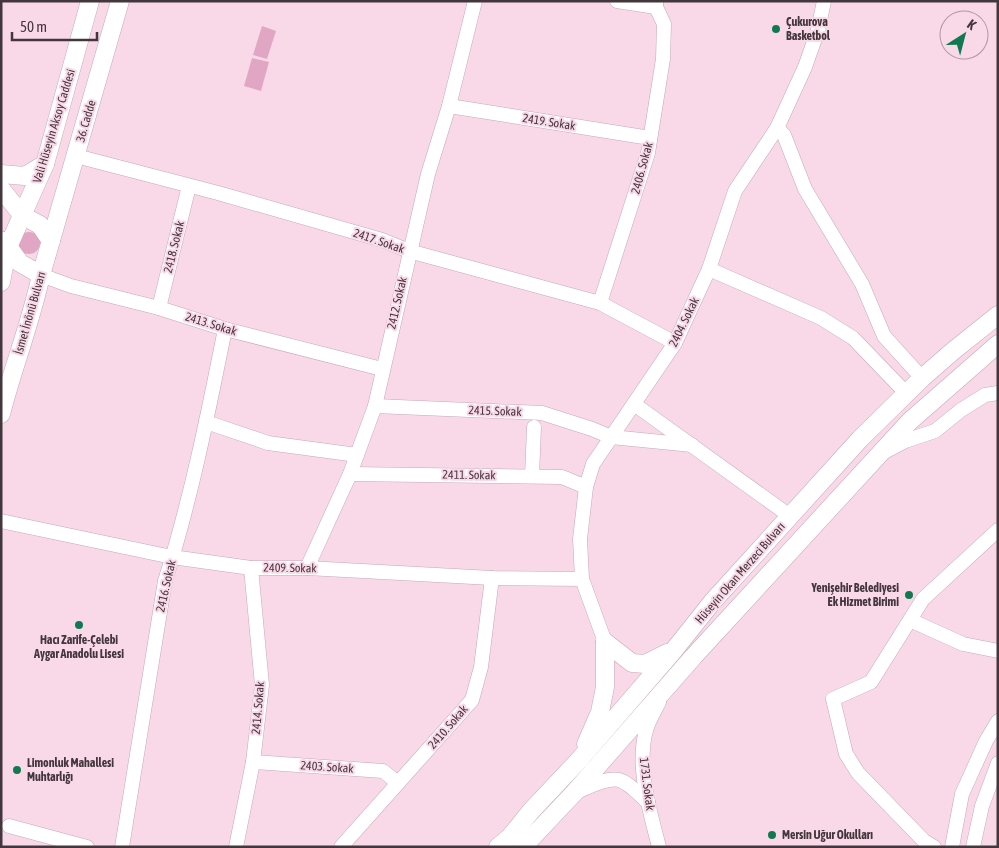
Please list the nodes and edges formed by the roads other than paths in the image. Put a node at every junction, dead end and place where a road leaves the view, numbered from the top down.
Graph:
1 (90, 1) edge
2 (120, 1) edge
3 (475, 1) edge
4 (618, 1) edge
5 (824, 1) edge
6 (656, 4) edge
7 (449, 106) junction
8 (777, 128) junction
9 (650, 138) junction
10 (76, 156) junction
11 (45, 164) junction
12 (1, 174) edge
13 (189, 186) junction
14 (1, 188) edge
15 (23, 216) junction
16 (5, 241) edge
17 (51, 241) junction
18 (409, 252) junction
19 (709, 269) junction
20 (2, 275) edge
21 (41, 275) junction
22 (1, 282) edge
23 (600, 303) junction
24 (159, 308) junction
25 (998, 315) edge
26 (225, 329) junction
27 (675, 343) junction
28 (998, 344) edge
29 (382, 369) junction
30 (922, 378) junction
31 (906, 393) junction
32 (998, 393) edge
33 (634, 404) junction
34 (374, 406) junction
35 (1, 414) edge
36 (206, 422) junction
37 (534, 426) dead end
38 (611, 437) junction
39 (692, 445) junction
40 (357, 456) junction
41 (877, 457) junction
42 (350, 474) junction
43 (532, 476) junction
44 (586, 487) junction
45 (790, 516) junction
46 (1, 521) edge
47 (998, 530) edge
48 (172, 557) junction
49 (251, 568) junction
50 (307, 568) junction
51 (492, 578) junction
52 (582, 579) junction
53 (910, 620) junction
54 (605, 642) junction
55 (674, 650) junction
56 (998, 651) edge
57 (662, 694) junction
58 (998, 721) edge
59 (580, 759) junction
60 (253, 762) junction
61 (998, 763) edge
62 (398, 783) junction
63 (574, 793) junction
64 (648, 802) junction
65 (531, 811) junction
66 (4, 825) edge
67 (86, 847) edge
68 (122, 847) edge
69 (236, 847) edge
70 (342, 847) edge
71 (485, 847) edge
72 (498, 847) edge
73 (522, 847) edge
74 (537, 847) edge
75 (659, 847) edge
76 (934, 847) edge
77 (952, 847) edge
78 (973, 847) edge

1 - 11 main road, Vali Hüseyin Aksoy Caddesi
2 - 10 main road, 36. Cadde
3 - 7 street, 2412. Sokak
4 - 6 street
5 - 8 street, 2404. Sokak
6 - 9 street, 2406. Sokak
7 - 9 street, 2419. Sokak
7 - 18 street, 2412. Sokak
8 - 19 street, 2404. Sokak
8 - 30 street
9 - 23 street, 2406. Sokak
10 - 13 street, 2417. Sokak
10 - 17 main road, 36. Cadde
11 - 12 main road
11 - 15 main road, Vali Hüseyin Aksoy Caddesi
13 - 18 street, 2417. Sokak
13 - 24 street, 2418. Sokak
14 - 15 main road
15 - 16 main road, Vali Hüseyin Aksoy Caddesi
15 - 17 main road
16 - 20 main road
16 - 21 main road
17 - 21 main road, İsmet İnönü Bulvarı
18 - 23 street, 2417. Sokak
18 - 29 street, 2412. Sokak
19 - 27 street, 2404. Sokak
19 - 31 street
20 - 22 main road
21 - 24 street, 2413. Sokak
21 - 35 main road, İsmet İnönü Bulvarı
23 - 27 street, 2417. Sokak
24 - 26 street, 2413. Sokak
25 - 30 main road, Hüseyin Okan Merzeci Bulvarı
26 - 29 street, 2413. Sokak
26 - 36 street, 2416. Sokak
27 - 33 street, 2404. Sokak
28 - 41 main road, Hüseyin Okan Merzeci Bulvarı
29 - 34 street, 2412. Sokak
30 - 31 main road, Hüseyin Okan Merzeci Bulvarı
31 - 45 main road, Hüseyin Okan Merzeci Bulvarı
32 - 41 street
33 - 38 street, 2404. Sokak
33 - 39 street
34 - 38 street, 2415. Sokak
34 - 40 street, 2412. Sokak
36 - 40 street
36 - 48 street, 2416. Sokak
37 - 43 street
38 - 39 street, 2415. Sokak
38 - 44 street, 2404. Sokak
39 - 45 street
40 - 42 street, 2412. Sokak
41 - 57 main road, Hüseyin Okan Merzeci Bulvarı
42 - 43 street, 2411. Sokak
42 - 50 street, 2412. Sokak
43 - 44 street, 2411. Sokak
44 - 52 street, 2404. Sokak
45 - 55 main road, Hüseyin Okan Merzeci Bulvarı
46 - 48 street, 2409. Sokak
47 - 53 street
48 - 49 street, 2409. Sokak
48 - 68 street, 2416. Sokak
49 - 50 street, 2409. Sokak
49 - 60 street, 2414. Sokak
50 - 51 street, 2409. Sokak
51 - 52 street, 2409. Sokak
51 - 62 street, 2410. Sokak
52 - 54 street, 2404. Sokak
53 - 56 street
53 - 76 street
54 - 55 main road
54 - 59 main road
55 - 59 main road, Hüseyin Okan Merzeci Bulvarı
57 - 63 main road, Hüseyin Okan Merzeci Bulvarı
57 - 64 street, 1731. Sokak
58 - 77 street
59 - 65 main road, Hüseyin Okan Merzeci Bulvarı
60 - 62 street, 2403. Sokak
60 - 69 street, 2414. Sokak
61 - 78 street
62 - 70 street, 2410. Sokak
63 - 64 street
63 - 73 main road, Hüseyin Okan Merzeci Bulvarı
63 - 74 main road
64 - 75 street, 1731. Sokak
65 - 71 main road
65 - 72 main road, Hüseyin Okan Merzeci Bulvarı
66 - 67 street

